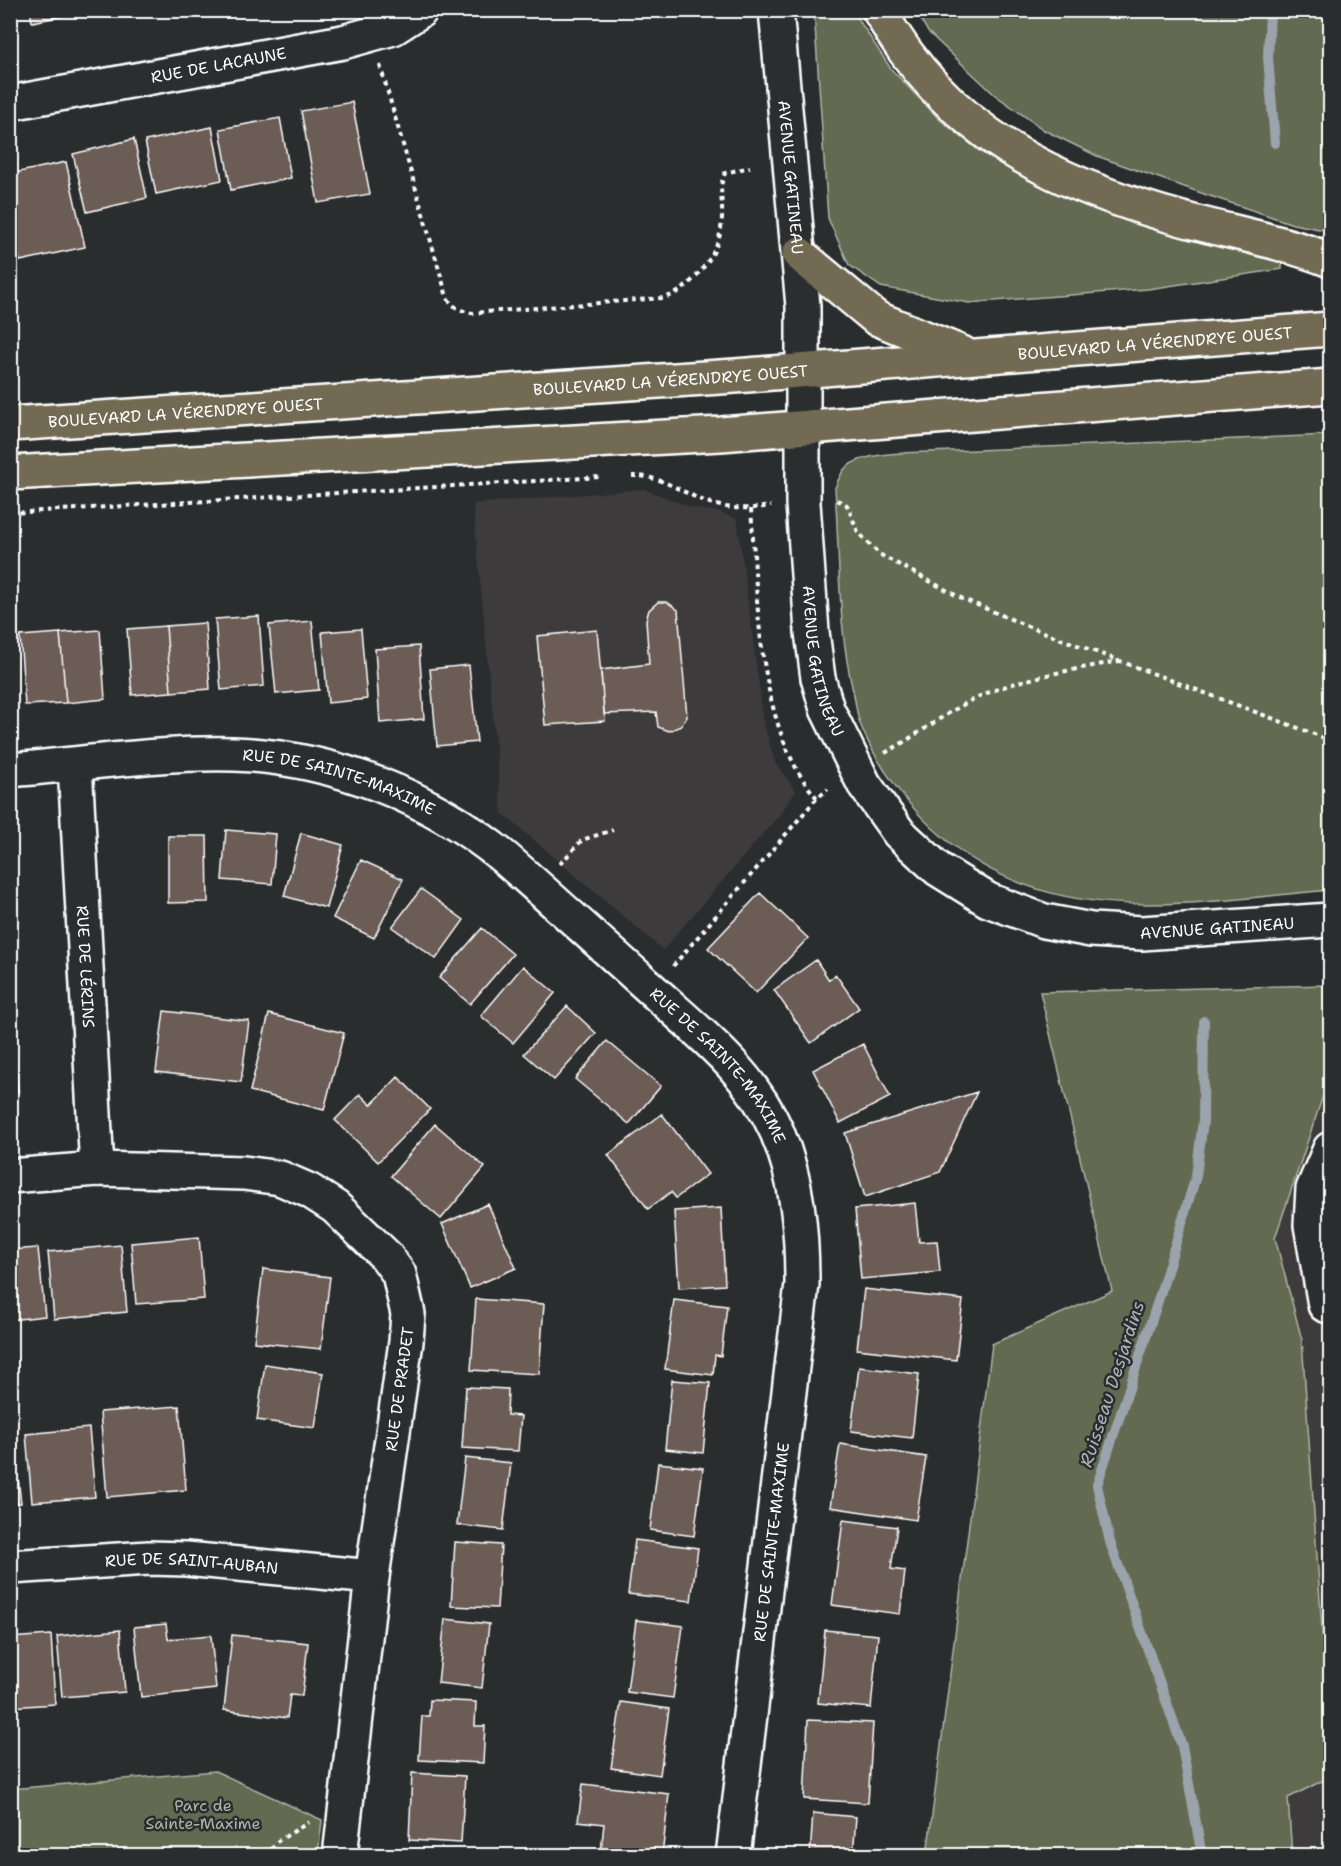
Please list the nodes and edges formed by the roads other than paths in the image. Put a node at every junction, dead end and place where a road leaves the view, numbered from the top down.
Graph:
1 (420, 10) edge
2 (776, 10) edge
3 (879, 10) edge
4 (10, 103) edge
5 (799, 254) junction
6 (1330, 260) edge
7 (1330, 329) edge
8 (972, 357) junction
9 (803, 370) junction
10 (1330, 386) edge
11 (10, 424) edge
12 (803, 426) junction
13 (10, 473) edge
14 (75, 765) junction
15 (10, 770) edge
16 (1330, 920) edge
17 (1330, 1149) edge
18 (97, 1169) junction
19 (10, 1176) edge
20 (1322, 1191) edge
21 (1330, 1306) edge
22 (10, 1567) edge
23 (372, 1577) junction
24 (340, 1856) edge
25 (733, 1856) edge

1 - 4 street, RUE DE LACAUNE
2 - 5 street, AVENUE GATINEAU
3 - 6 main road
5 - 8 main road
5 - 9 street, AVENUE GATINEAU
7 - 8 main road, BOULEVARD LA VÉRENDRYE OUEST
8 - 9 main road, BOULEVARD LA VÉRENDRYE OUEST
9 - 11 main road, BOULEVARD LA VÉRENDRYE OUEST
9 - 12 street, AVENUE GATINEAU
10 - 12 main road
12 - 13 main road
12 - 16 street, AVENUE GATINEAU
14 - 15 street, RUE DE SAINTE-MAXIME
14 - 18 street, RUE DE LÉRINS
14 - 25 street, RUE DE SAINTE-MAXIME
17 - 20 street
18 - 19 street, RUE DE PRADET
18 - 23 street, RUE DE PRADET
20 - 21 street
22 - 23 street, RUE DE SAINT-AUBAN
23 - 24 street, RUE DE PRADET

